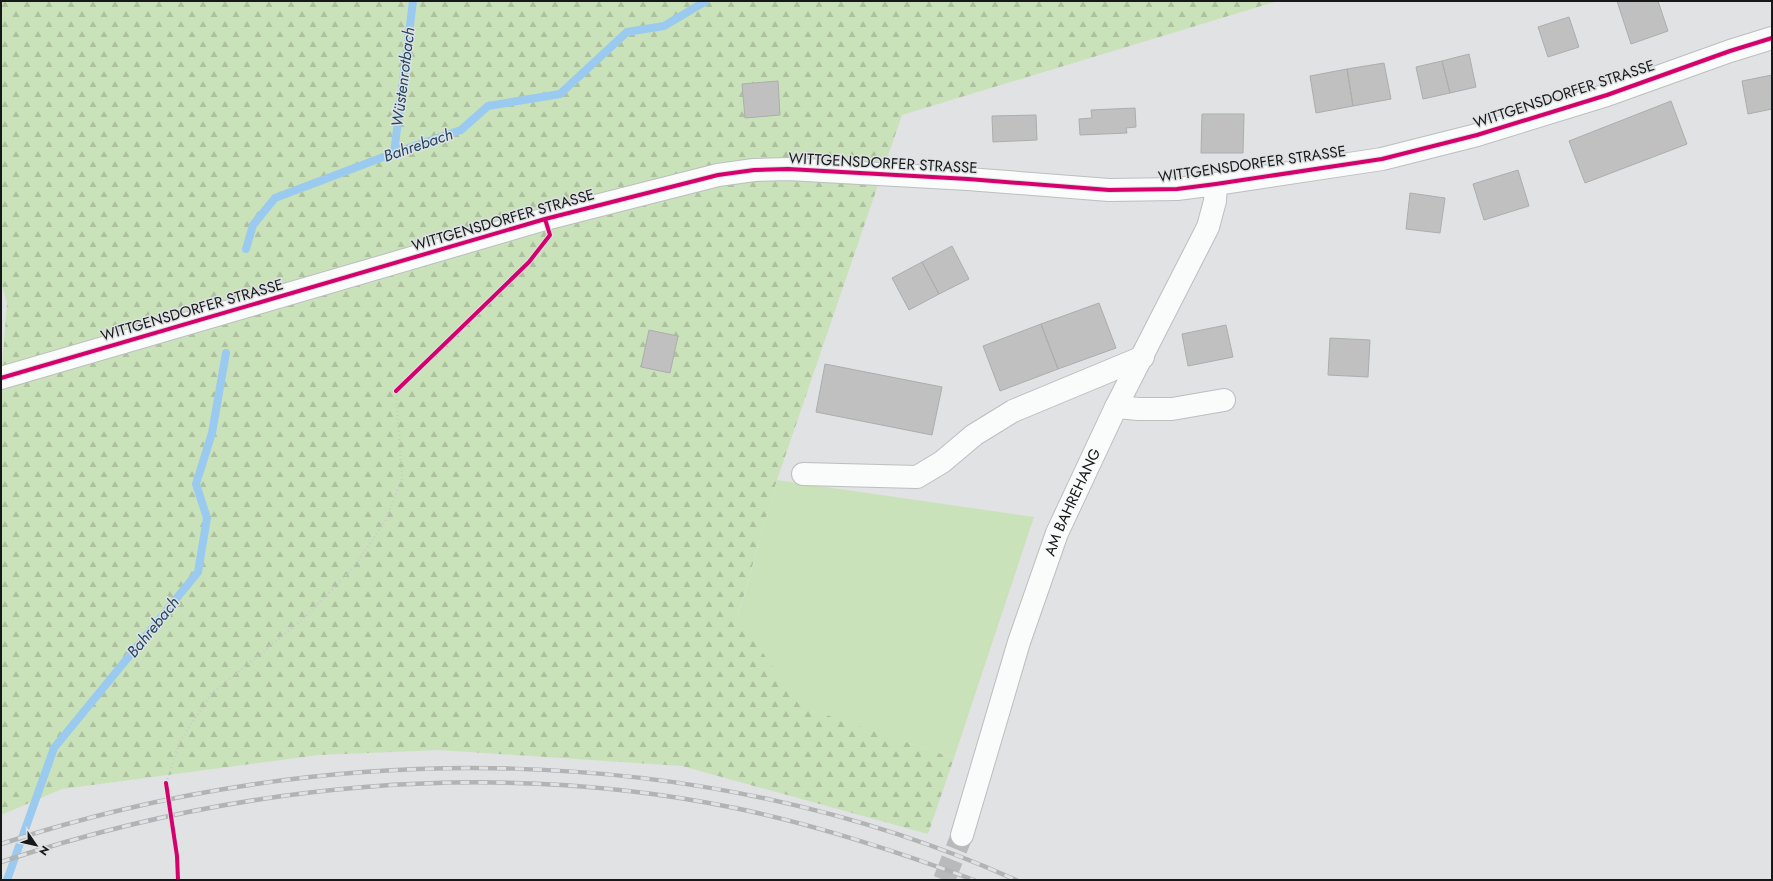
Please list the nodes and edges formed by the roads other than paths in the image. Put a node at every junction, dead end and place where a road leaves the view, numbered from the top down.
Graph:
1 (1772, 38) edge
2 (1216, 184) junction
3 (1143, 357) junction
4 (6, 377) edge
5 (1224, 400) dead end
6 (1116, 407) junction
7 (803, 474) dead end
8 (962, 835) tunnel mouth

1 - 2 street, WITTGENSDORFER STRASSE
2 - 3 street, AM BAHREHANG
2 - 4 street, WITTGENSDORFER STRASSE
3 - 6 street, AM BAHREHANG
3 - 7 street
5 - 6 street
6 - 8 street, AM BAHREHANG

